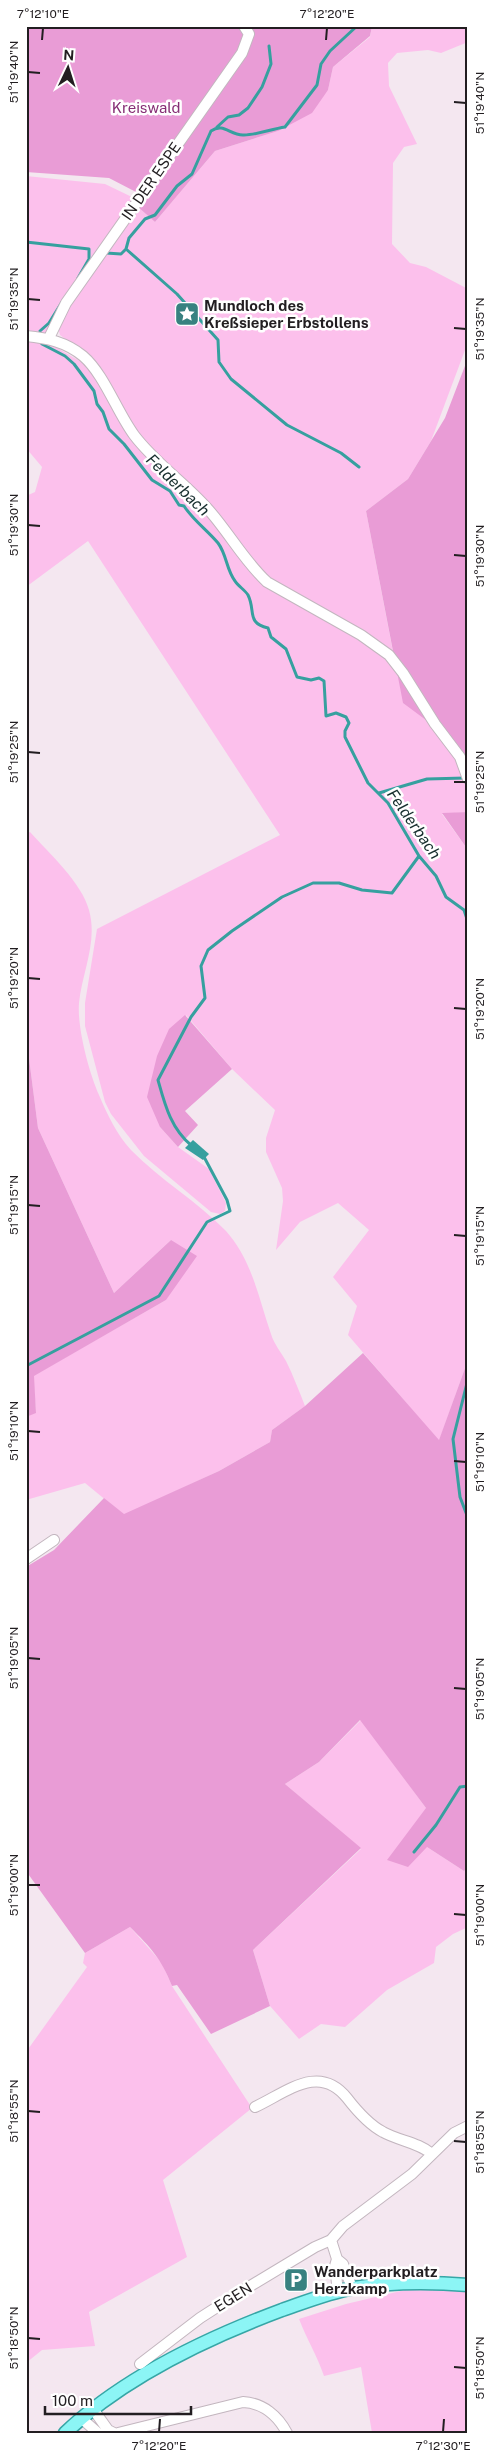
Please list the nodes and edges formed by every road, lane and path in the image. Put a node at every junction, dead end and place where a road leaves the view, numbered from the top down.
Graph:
1 (244, 26) edge
2 (26, 336) edge
3 (49, 338) junction
4 (468, 779) edge
5 (54, 1540) dead end
6 (26, 1559) edge
7 (255, 2107) dead end
8 (468, 2126) edge
9 (432, 2154) junction
10 (331, 2240) junction
11 (337, 2259) junction
12 (468, 2285) edge
13 (352, 2288) junction
14 (338, 2292) junction
15 (140, 2364) dead end
16 (94, 2409) junction
17 (81, 2418) junction
18 (124, 2432) edge
19 (65, 2433) edge
20 (98, 2433) edge
21 (114, 2433) edge
22 (287, 2433) edge

1 - 3 street, IN DER ESPE
2 - 3 street
3 - 4 street
5 - 6 street
7 - 9 street
8 - 9 street, EGEN
9 - 10 street, EGEN
10 - 11 street
10 - 15 street, EGEN
11 - 13 street
11 - 14 street
12 - 13 main road
13 - 14 main road
14 - 16 main road
16 - 17 main road
16 - 21 street
17 - 19 main road
17 - 20 street
18 - 22 street

